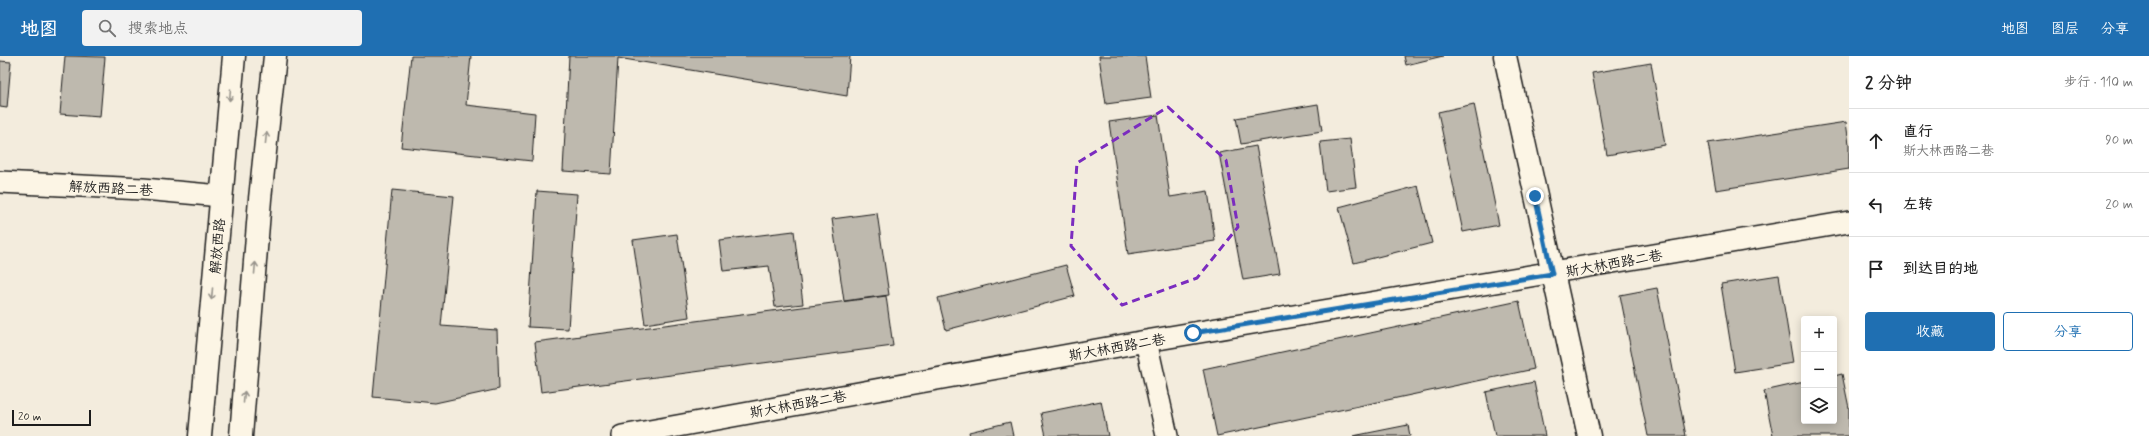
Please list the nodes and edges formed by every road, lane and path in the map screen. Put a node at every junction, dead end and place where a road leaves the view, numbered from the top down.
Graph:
1 (234, 56) edge
2 (274, 56) edge
3 (1504, 56) edge
4 (0, 182) edge
5 (221, 196) junction
6 (1849, 222) edge
7 (1552, 274) junction
8 (1146, 341) junction
9 (200, 436) edge
10 (241, 436) edge
11 (622, 436) edge
12 (1167, 436) edge
13 (1589, 436) edge

1 -> 5 main road, 解放西路
10 -> 2 main road
3 - 7 main road
4 - 5 street, 解放西路二巷
5 -> 9 main road, 解放西路
6 - 7 street, 斯大林西路二巷
7 - 8 street, 斯大林西路二巷
7 - 13 main road
8 - 11 street, 斯大林西路二巷
8 - 12 street

